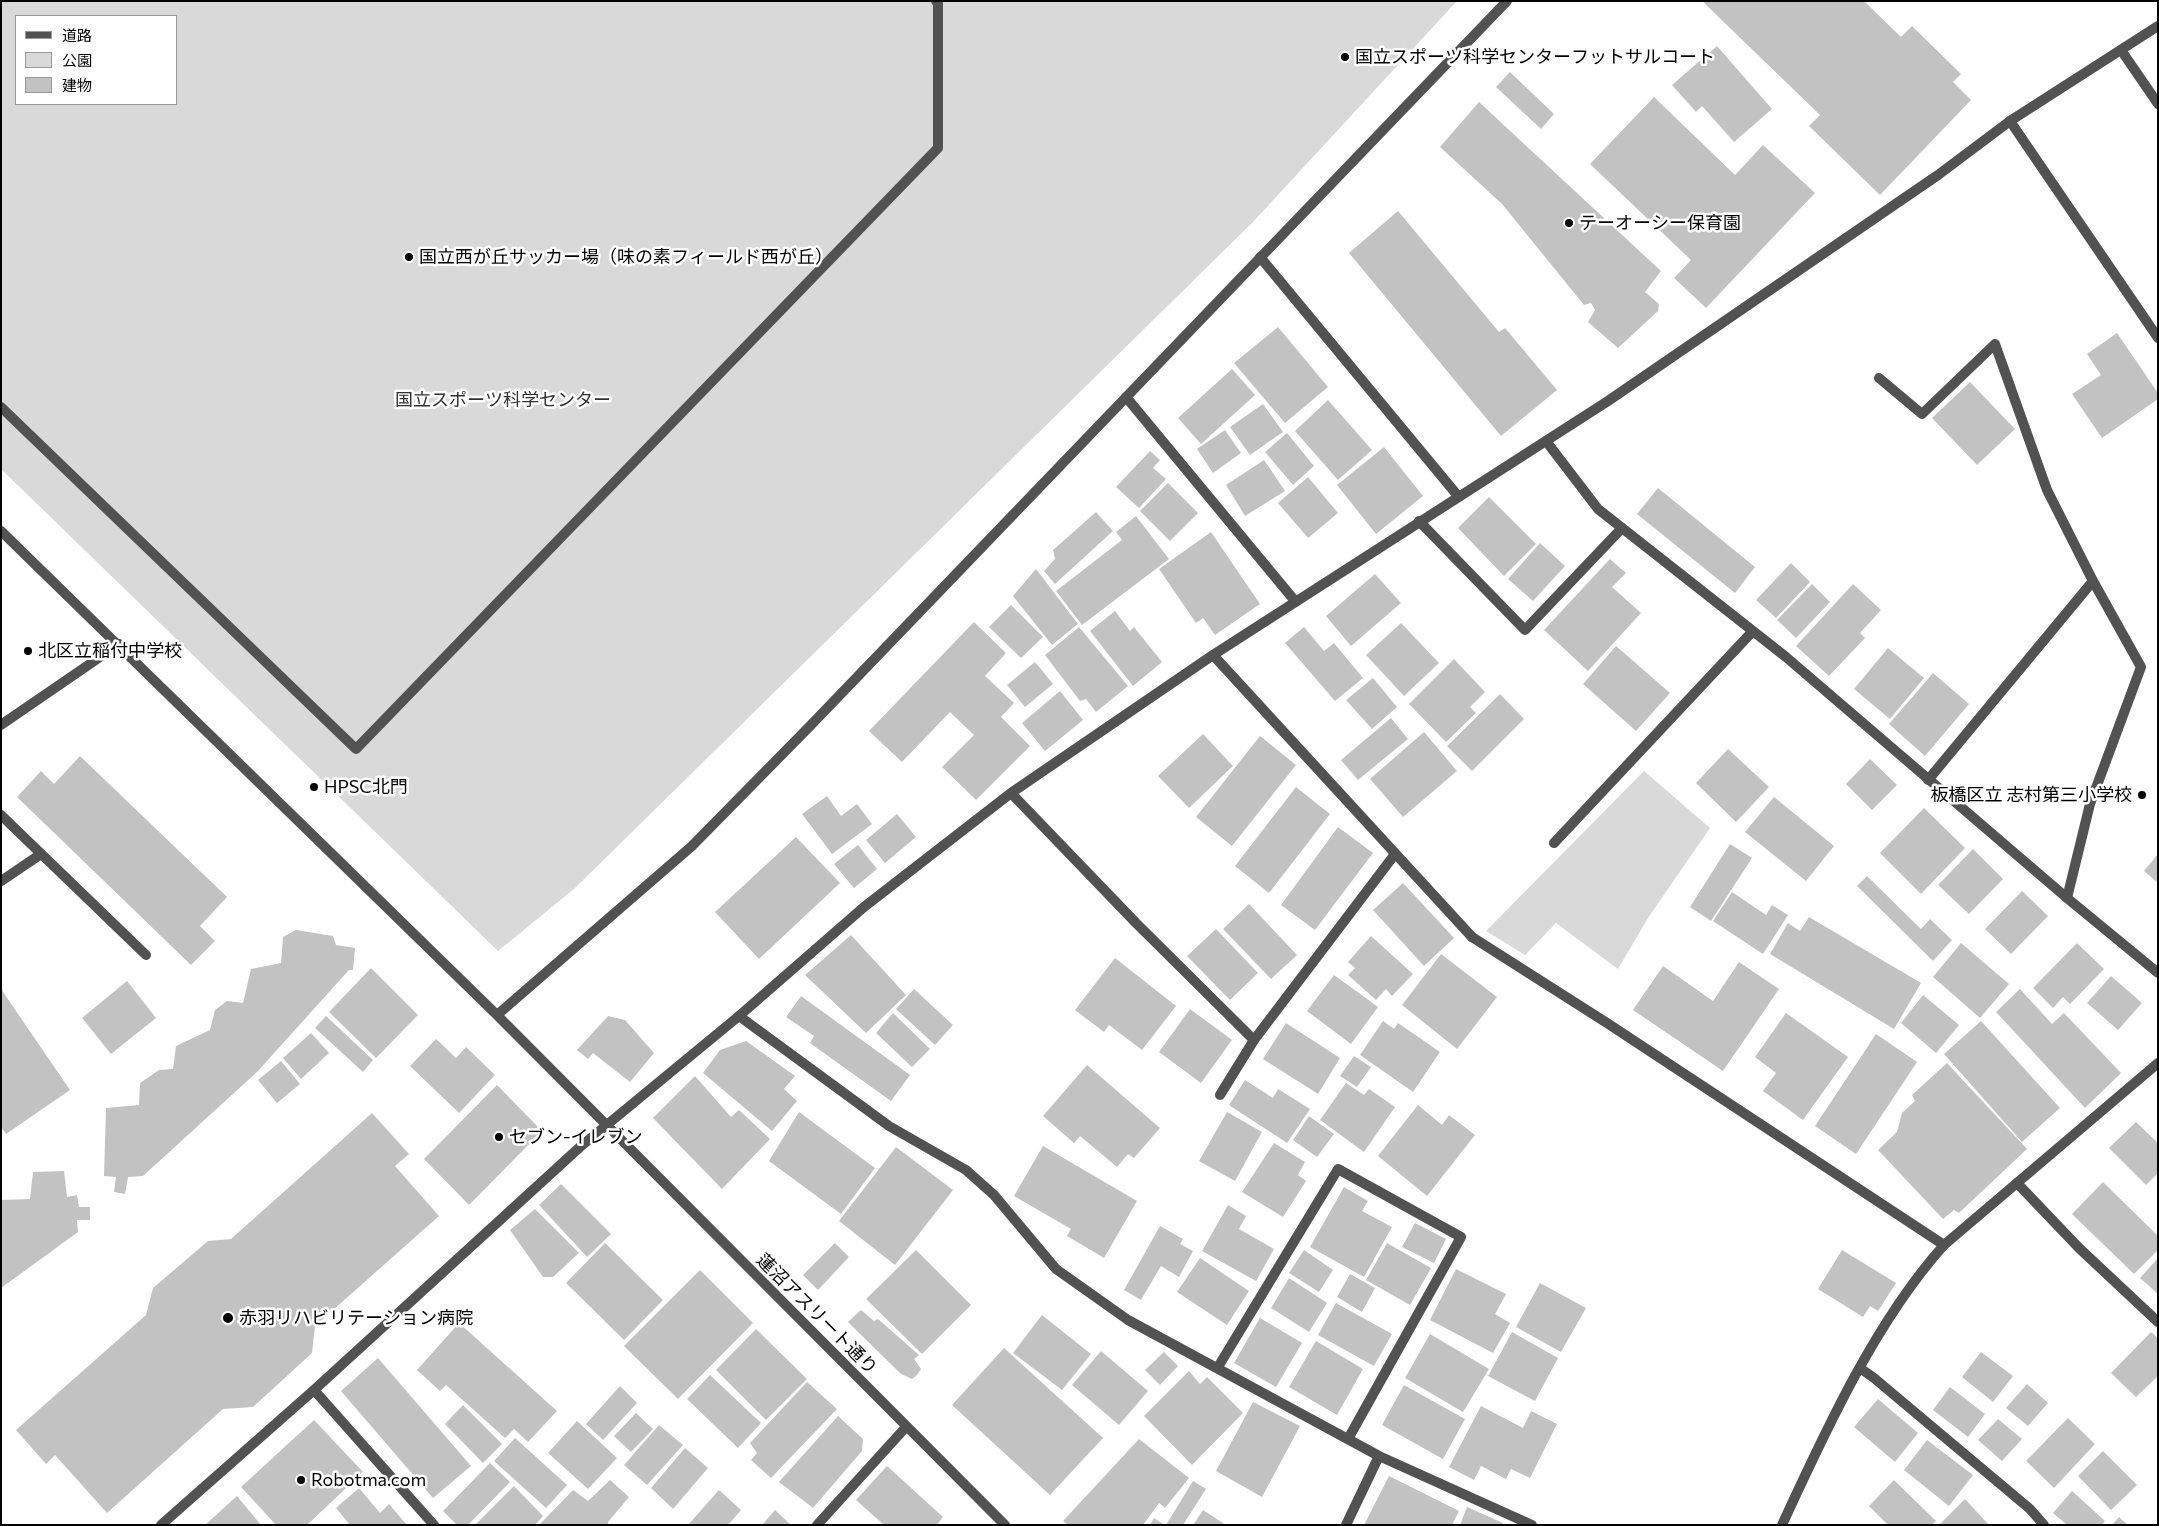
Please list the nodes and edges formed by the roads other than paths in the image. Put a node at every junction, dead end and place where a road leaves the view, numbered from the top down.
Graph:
1 (936, 1) edge
2 (1507, 1) edge
3 (2158, 26) edge
4 (2121, 50) junction
5 (2158, 104) edge
6 (2010, 122) junction
7 (1260, 257) junction
8 (2158, 338) edge
9 (1879, 378) dead end
10 (1126, 397) junction
11 (1, 406) edge
12 (1546, 441) junction
13 (1458, 496) junction
14 (1419, 521) junction
15 (1622, 528) junction
16 (1, 532) edge
17 (2093, 581) junction
18 (1295, 601) junction
19 (1752, 632) junction
20 (119, 644) junction
21 (1213, 655) junction
22 (1, 725) edge
23 (1928, 780) junction
24 (1011, 793) junction
25 (1, 815) edge
26 (1554, 843) dead end
27 (41, 854) junction
28 (1395, 854) junction
29 (1, 880) edge
30 (2066, 898) junction
31 (146, 955) dead end
32 (2158, 973) edge
33 (497, 1016) junction
34 (740, 1016) junction
35 (1254, 1040) junction
36 (2158, 1063) edge
37 (1220, 1095) dead end
38 (606, 1125) junction
39 (2017, 1184) junction
40 (1944, 1245) junction
41 (2158, 1322) edge
42 (1218, 1367) junction
43 (1860, 1368) junction
44 (314, 1390) junction
45 (906, 1427) junction
46 (1348, 1439) junction
47 (1379, 1456) junction
48 (161, 1525) edge
49 (434, 1525) edge
50 (817, 1525) edge
51 (1005, 1525) edge
52 (1346, 1525) edge
53 (1532, 1525) edge
54 (1782, 1525) edge
55 (2044, 1525) edge

1 - 11 street
2 - 7 street
3 - 4 street
4 - 5 street
4 - 6 street
6 - 8 street
6 - 12 street
7 - 10 street
7 - 13 street
9 - 17 street
10 - 18 street
10 - 33 street
12 - 13 street
12 - 15 street
13 - 14 street
14 - 15 street
14 - 18 street
15 - 19 street
16 - 20 street, 蓮沼アスリート通り
17 - 23 street
17 - 30 street
18 - 21 street
19 - 23 street
19 - 26 street
20 - 22 street
20 - 33 street, 蓮沼アスリート通り
21 - 24 street
21 - 28 street
23 - 30 street
24 - 34 street
24 - 35 street
25 - 27 street
27 - 29 street
27 - 31 street
28 - 35 street
28 - 40 street
30 - 32 street
33 - 38 street, 蓮沼アスリート通り
34 - 38 street
34 - 42 street
35 - 37 street
36 - 39 street
38 - 44 street
38 - 45 street, 蓮沼アスリート通り
39 - 40 street
39 - 41 street
40 - 43 street
42 - 46 street
42 - 46 street
43 - 54 street
43 - 55 street
44 - 48 street
44 - 49 street
45 - 50 street
45 - 51 street, 蓮沼アスリート通り
46 - 47 street
47 - 52 street
47 - 53 street

